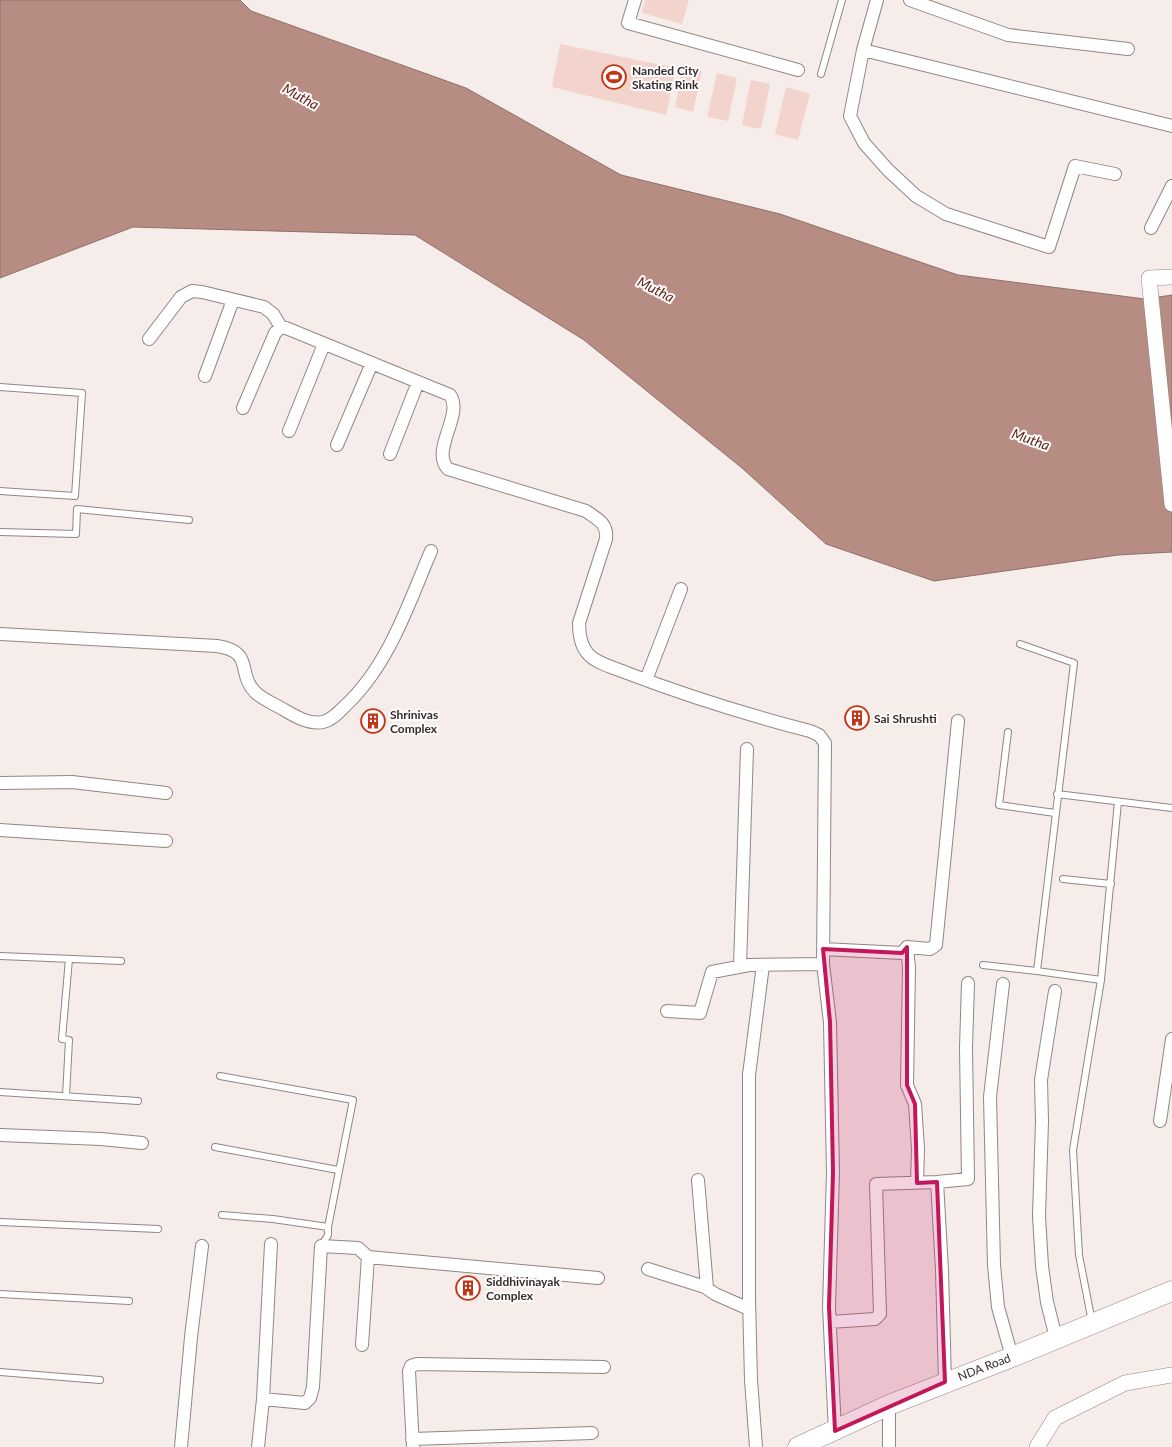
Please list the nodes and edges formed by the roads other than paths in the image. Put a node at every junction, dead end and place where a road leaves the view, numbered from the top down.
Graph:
1 (635, 0) edge
2 (842, 0) edge
3 (877, 0) edge
4 (910, 0) edge
5 (1128, 49) dead end
6 (863, 50) junction
7 (798, 70) dead end
8 (821, 74) dead end
9 (1172, 126) edge
10 (1115, 174) dead end
11 (1172, 186) edge
12 (1151, 228) dead end
13 (1172, 277) edge
14 (233, 300) junction
15 (281, 327) junction
16 (149, 339) dead end
17 (324, 344) junction
18 (372, 363) junction
19 (205, 376) dead end
20 (418, 382) junction
21 (0, 387) edge
22 (243, 408) dead end
23 (289, 431) dead end
24 (337, 445) dead end
25 (390, 454) dead end
26 (0, 491) edge
27 (1172, 504) edge
28 (189, 520) dead end
29 (0, 532) edge
30 (431, 550) dead end
31 (682, 589) dead end
32 (0, 634) edge
33 (1020, 644) dead end
34 (646, 680) junction
35 (958, 721) dead end
36 (1008, 732) dead end
37 (746, 748) dead end
38 (0, 783) edge
39 (166, 793) dead end
40 (1057, 794) junction
41 (1118, 802) junction
42 (1172, 808) edge
43 (1055, 813) junction
44 (0, 830) edge
45 (166, 841) dead end
46 (1063, 879) dead end
47 (1111, 884) junction
48 (906, 947) junction
49 (823, 949) junction
50 (0, 956) edge
51 (69, 959) junction
52 (121, 961) dead end
53 (763, 964) junction
54 (823, 964) junction
55 (983, 965) dead end
56 (740, 966) junction
57 (1037, 971) junction
58 (1101, 980) junction
59 (968, 983) dead end
60 (1003, 984) dead end
61 (1055, 991) dead end
62 (667, 1011) dead end
63 (1172, 1039) edge
64 (220, 1076) dead end
65 (0, 1092) edge
66 (66, 1096) junction
67 (138, 1101) dead end
68 (1160, 1121) dead end
69 (0, 1135) edge
70 (142, 1143) dead end
71 (215, 1147) dead end
72 (338, 1170) junction
73 (698, 1180) dead end
74 (937, 1182) junction
75 (917, 1183) junction
76 (222, 1215) dead end
77 (0, 1222) edge
78 (328, 1226) junction
79 (158, 1229) dead end
80 (271, 1244) dead end
81 (202, 1246) dead end
82 (320, 1246) junction
83 (368, 1257) junction
84 (648, 1269) dead end
85 (598, 1278) dead end
86 (708, 1288) junction
87 (1172, 1291) edge
88 (0, 1294) edge
89 (129, 1301) dead end
90 (750, 1309) junction
91 (830, 1322) junction
92 (1092, 1322) junction
93 (1056, 1338) junction
94 (362, 1345) dead end
95 (1012, 1357) junction
96 (604, 1367) dead end
97 (0, 1372) edge
98 (1172, 1375) edge
99 (100, 1380) dead end
100 (945, 1382) junction
101 (263, 1399) junction
102 (889, 1405) junction
103 (835, 1431) junction
104 (592, 1432) dead end
105 (412, 1443) edge
106 (804, 1446) edge
107 (181, 1447) edge
108 (258, 1447) edge
109 (756, 1447) edge
110 (889, 1447) edge
111 (1037, 1447) edge

1 - 7 street
2 - 8 lane
3 - 6 street
4 - 5 street
6 - 9 street
6 - 10 street
11 - 12 street
13 - 27 street
14 - 15 street
14 - 16 street
14 - 19 street
15 - 17 street
15 - 22 street
17 - 18 street
17 - 23 street
18 - 20 street
18 - 24 street
20 - 25 street
20 - 34 street
21 - 26 lane
28 - 29 lane
30 - 32 street
31 - 34 street
33 - 40 lane
34 - 49 street
35 - 48 street
36 - 43 lane
37 - 56 street
38 - 39 street
40 - 41 lane
40 - 43 lane
41 - 42 lane
41 - 47 lane
43 - 57 lane
44 - 45 street
46 - 47 lane
47 - 58 lane
48 - 49 street
48 - 75 street
49 - 54 street
50 - 51 lane
51 - 52 lane
51 - 66 lane
53 - 54 street
53 - 56 street
53 - 90 street
54 - 91 street
55 - 57 lane
56 - 62 street
57 - 58 lane
58 - 92 lane
59 - 74 street
60 - 95 street
61 - 93 street
63 - 68 street
64 - 72 lane
65 - 66 lane
66 - 67 lane
69 - 70 street
71 - 72 lane
72 - 78 lane
73 - 86 street
74 - 75 street
74 - 100 street
75 - 91 street
76 - 78 lane
77 - 79 lane
78 - 82 lane
80 - 101 street
81 - 107 street
82 - 83 street
82 - 101 street
83 - 85 street
83 - 94 street
84 - 86 street
86 - 90 street
87 - 92 main road, NDA Road
88 - 89 lane
90 - 109 street
91 - 103 street
92 - 93 main road, NDA Road
93 - 95 main road, NDA Road
95 - 100 main road, NDA Road
96 - 105 street
97 - 99 lane
98 - 111 street
100 - 102 main road, NDA Road
101 - 108 street
102 - 103 main road, NDA Road
102 - 110 street
103 - 106 main road, NDA Road
104 - 105 street

